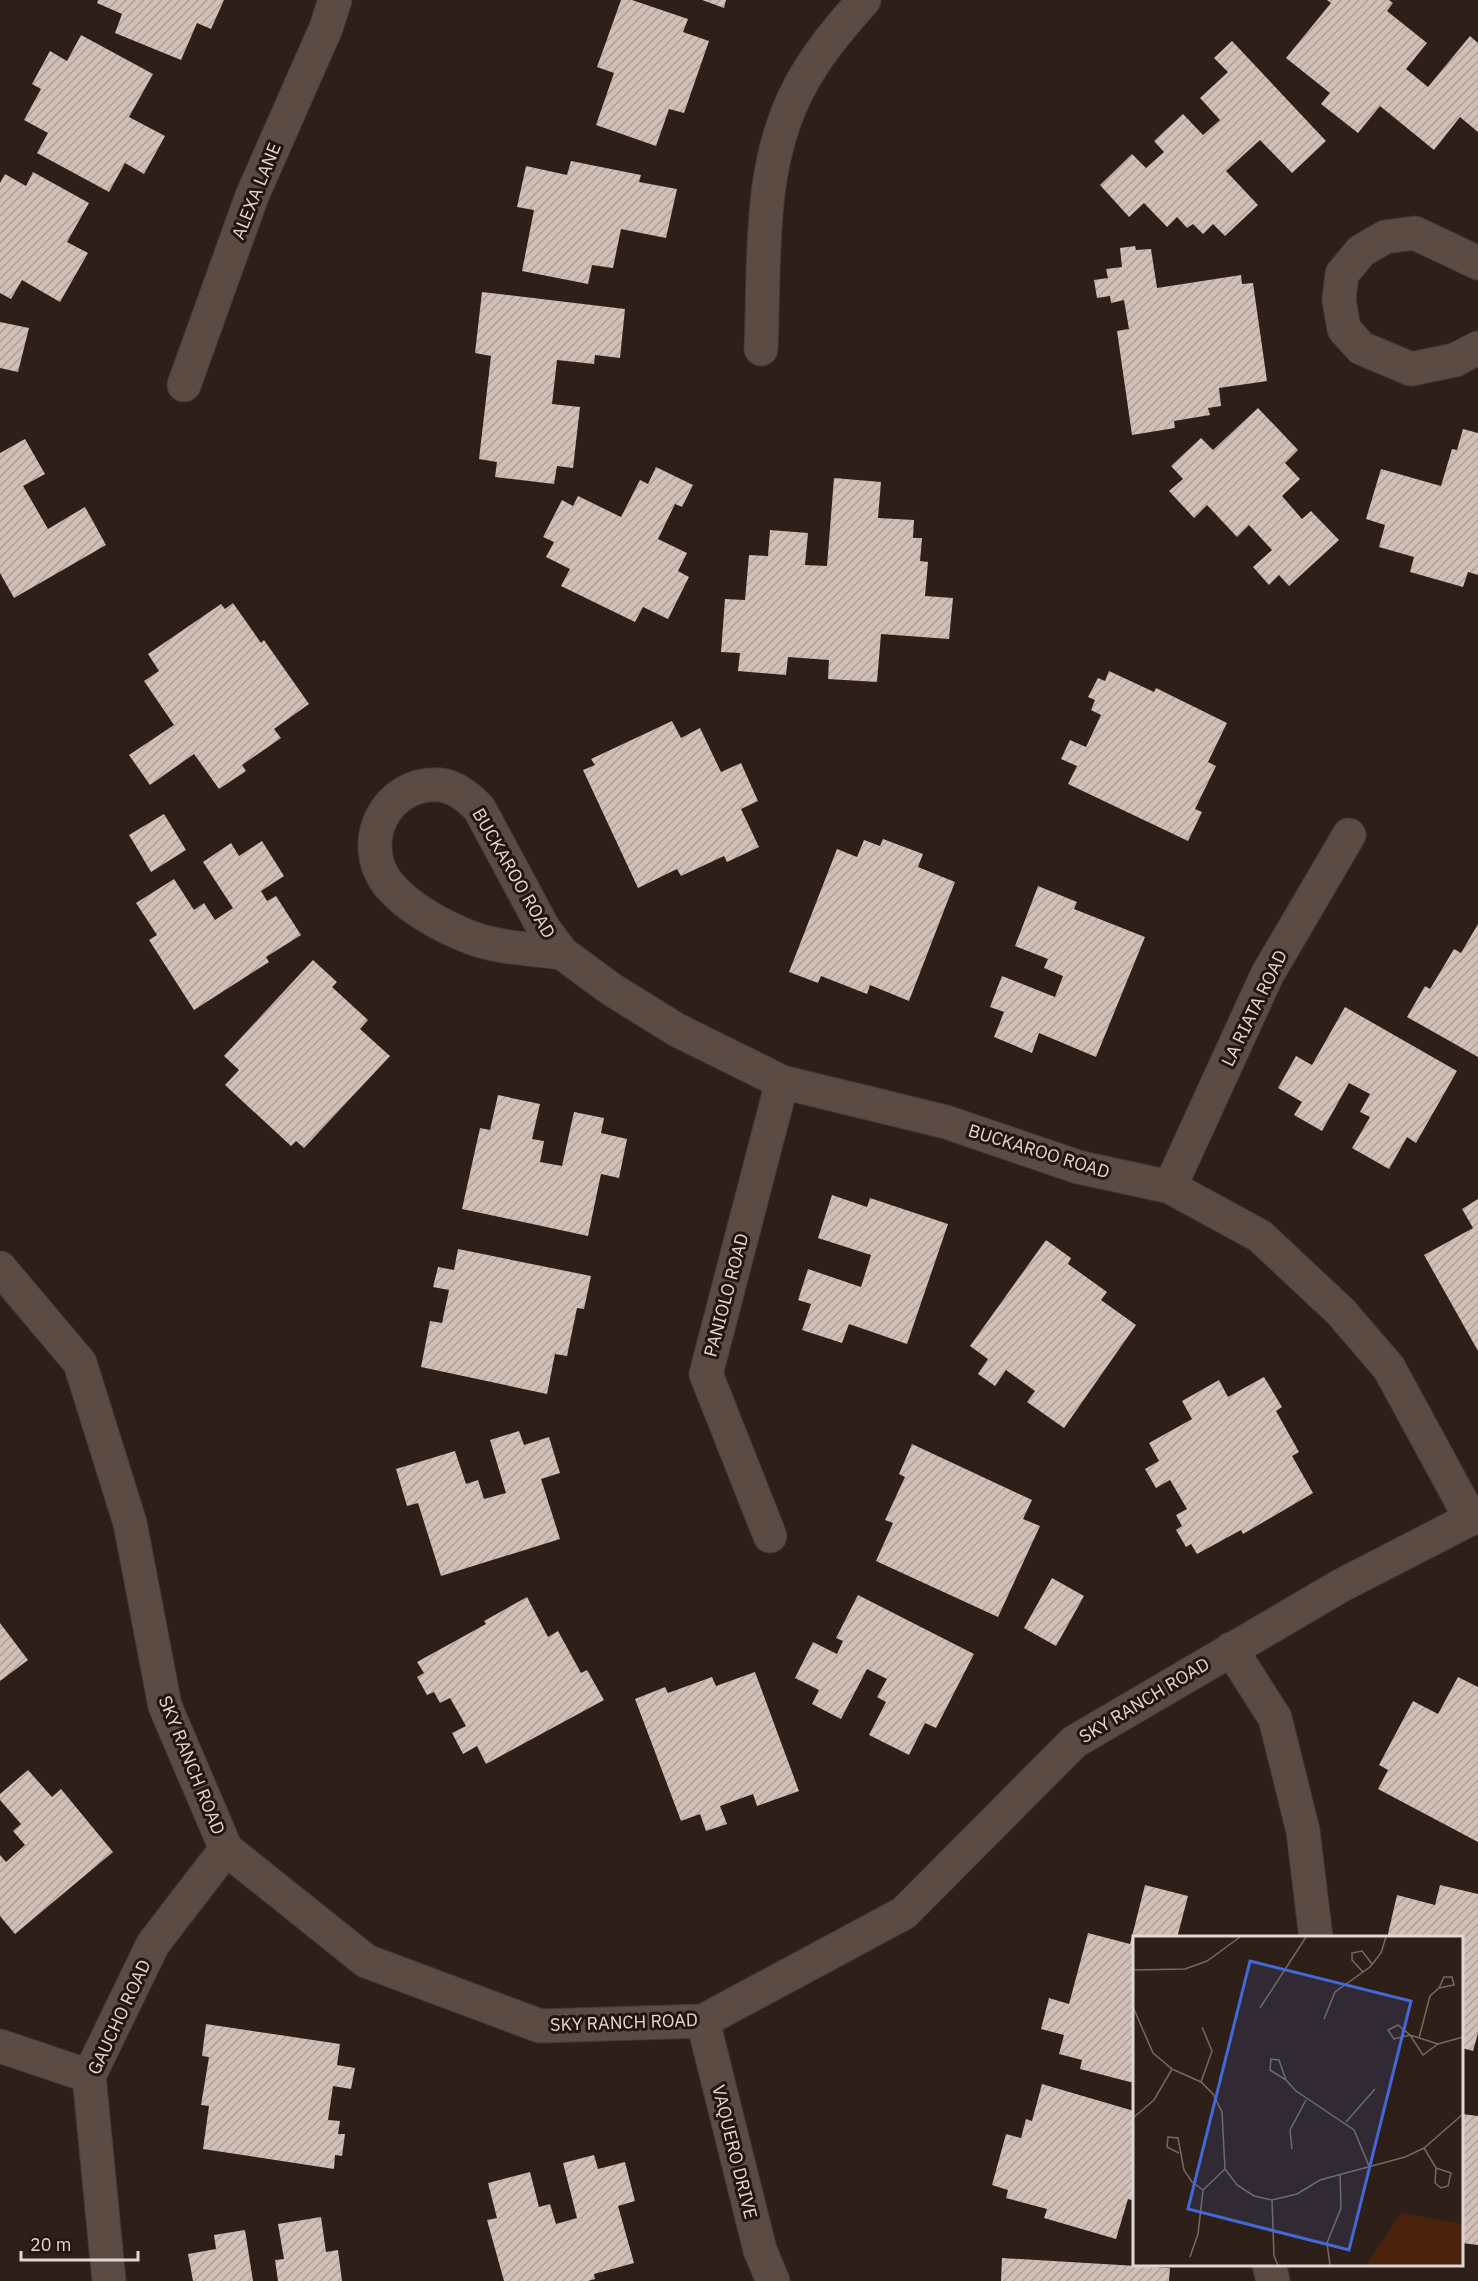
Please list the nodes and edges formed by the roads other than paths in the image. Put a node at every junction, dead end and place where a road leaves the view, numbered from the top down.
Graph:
1 (335, 0) edge
2 (864, 0) edge
3 (1478, 263) edge
4 (1478, 348) edge
5 (761, 349) dead end
6 (184, 385) dead end
7 (1349, 835) dead end
8 (562, 953) junction
9 (782, 1082) junction
10 (1170, 1187) junction
11 (0, 1268) edge
12 (1474, 1517) edge
13 (770, 1536) dead end
14 (1231, 1649) junction
15 (226, 1849) junction
16 (1316, 1936) edge
17 (703, 2021) junction
18 (0, 2046) edge
19 (89, 2076) junction
20 (1269, 2266) edge
21 (109, 2281) edge
22 (773, 2281) edge
23 (1273, 2281) edge

1 - 6 street, ALEXA LANE
2 - 5 street
3 - 4 street
7 - 10 street, LA RIATA ROAD
8 - 8 street, BUCKAROO ROAD
8 - 9 street, BUCKAROO ROAD
9 - 10 street, BUCKAROO ROAD
9 - 13 street, PANIOLO ROAD
10 - 12 street, BUCKAROO ROAD
11 - 15 street, SKY RANCH ROAD
12 - 14 street, SKY RANCH ROAD
14 - 16 street
14 - 17 street, SKY RANCH ROAD
15 - 17 street, SKY RANCH ROAD
15 - 19 street, GAUCHO ROAD
17 - 22 street, VAQUERO DRIVE
18 - 19 street
19 - 21 street, GAUCHO ROAD
20 - 23 street

